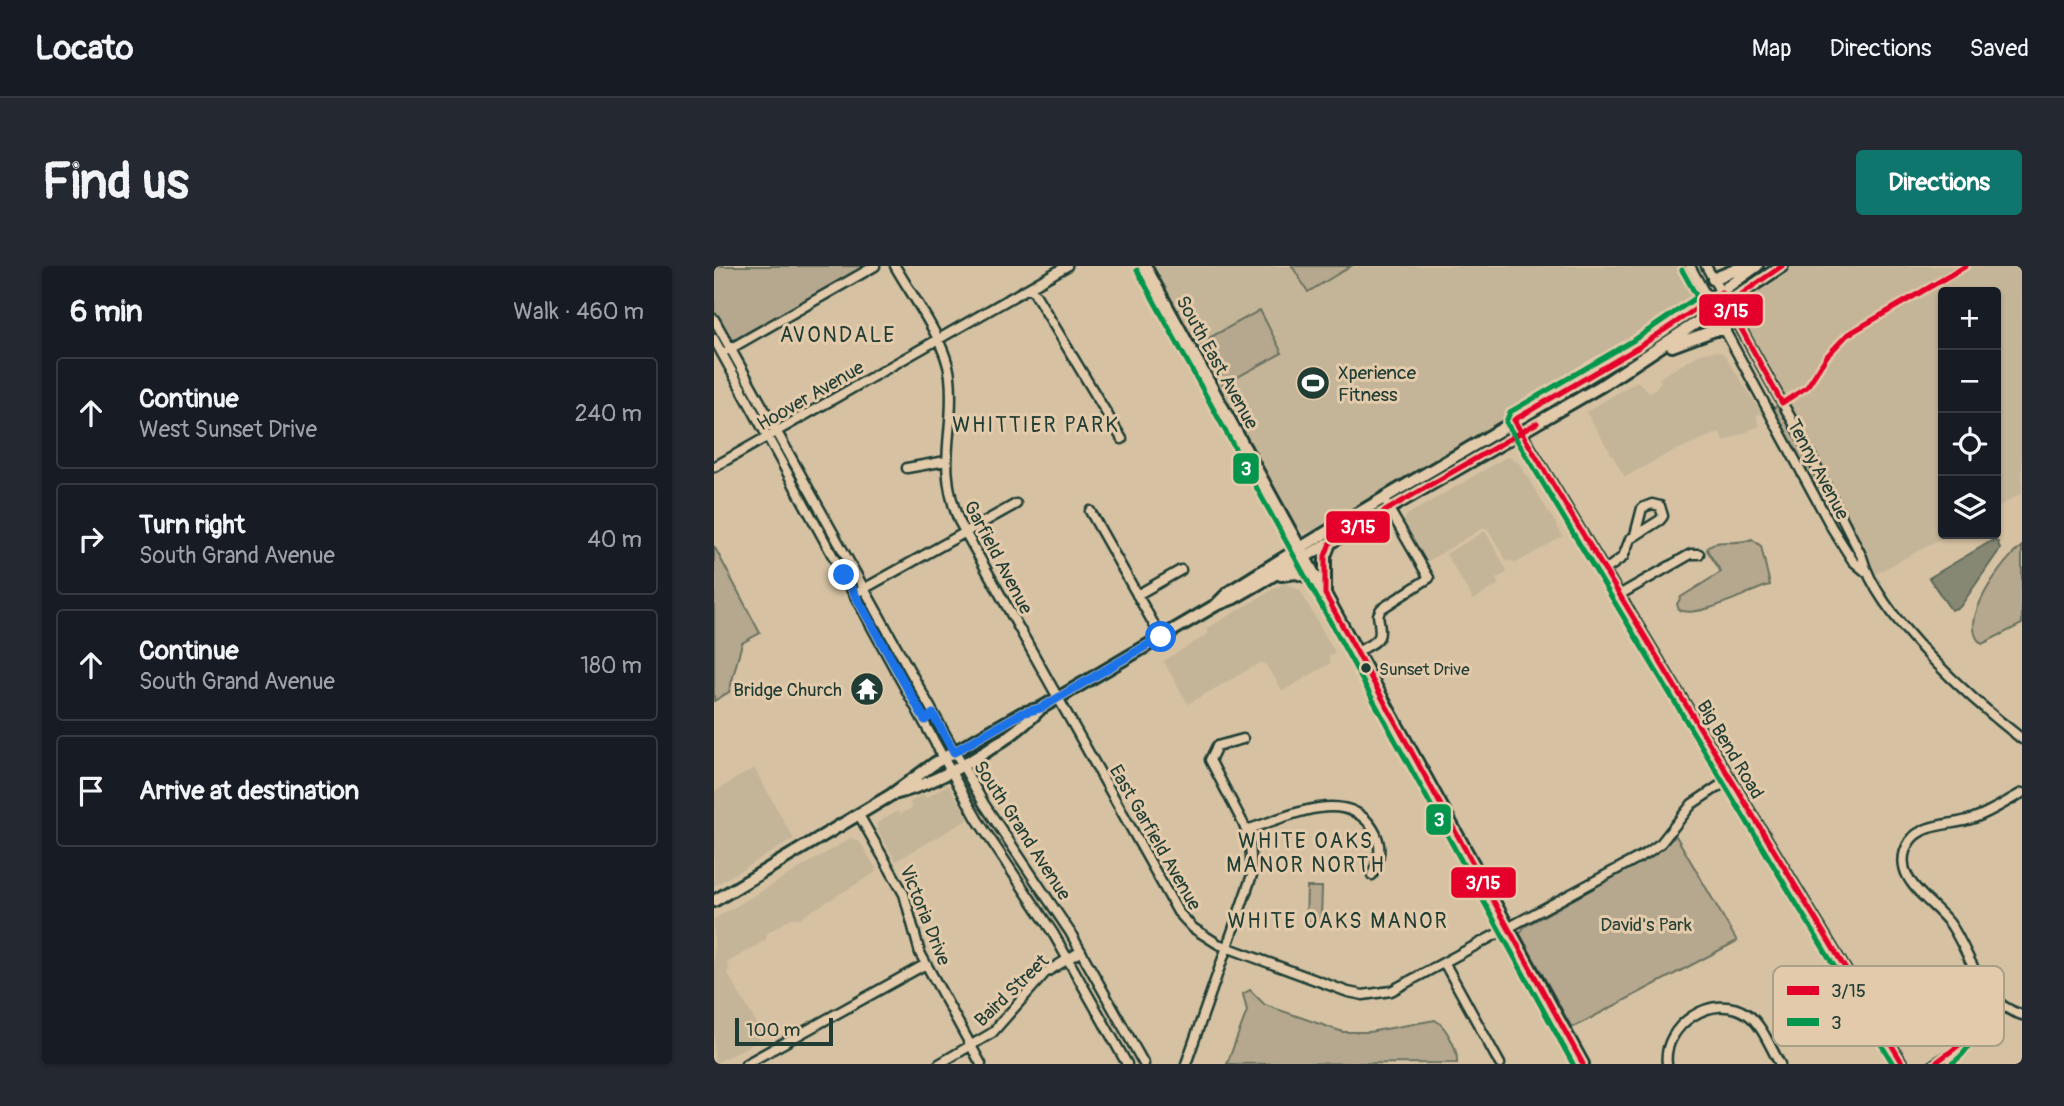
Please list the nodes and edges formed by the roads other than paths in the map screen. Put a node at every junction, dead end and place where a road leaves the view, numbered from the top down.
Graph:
1 (875, 266) edge
2 (895, 266) edge
3 (1067, 266) edge
4 (1145, 266) edge
5 (1690, 266) edge
6 (1706, 266) edge
7 (1745, 266) edge
8 (1757, 266) edge
9 (1782, 266) edge
10 (1713, 279) junction
11 (1031, 287) junction
12 (1721, 292) junction
13 (1709, 300) junction
14 (1727, 304) junction
15 (1716, 312) junction
16 (714, 319) edge
17 (1725, 330) junction
18 (717, 332) edge
19 (714, 340) edge
20 (936, 341) junction
21 (730, 349) junction
22 (1660, 350) junction
23 (722, 354) junction
24 (1782, 403) junction
25 (1770, 410) junction
26 (1514, 420) junction
27 (776, 432) junction
28 (1521, 433) junction
29 (768, 437) junction
30 (1122, 439) dead end
31 (946, 461) junction
32 (714, 467) edge
33 (907, 468) dead end
34 (1824, 483) junction
35 (1811, 490) junction
36 (1385, 496) junction
37 (1016, 505) dead end
38 (1389, 509) junction
39 (820, 510) junction
40 (1090, 510) dead end
41 (811, 516) junction
42 (1332, 529) junction
43 (966, 533) junction
44 (1293, 533) junction
45 (1635, 535) dead end
46 (1330, 543) junction
47 (1303, 553) junction
48 (1699, 554) dead end
49 (1181, 570) dead end
50 (1604, 571) junction
51 (1866, 572) junction
52 (1317, 580) junction
53 (1262, 583) junction
54 (864, 589) junction
55 (855, 594) junction
56 (1137, 594) junction
57 (1325, 594) junction
58 (1619, 594) junction
59 (1216, 605) junction
60 (1161, 637) junction
61 (1357, 652) junction
62 (909, 670) junction
63 (899, 676) junction
64 (1057, 698) junction
65 (1041, 708) junction
66 (933, 714) junction
67 (925, 720) junction
68 (1243, 740) dead end
69 (2022, 740) edge
70 (949, 754) junction
71 (961, 764) junction
72 (950, 770) junction
73 (1731, 778) junction
74 (2022, 793) edge
75 (891, 795) junction
76 (859, 815) junction
77 (1246, 830) junction
78 (1371, 875) dead end
79 (714, 901) edge
80 (1509, 929) junction
81 (1229, 948) junction
82 (1082, 951) junction
83 (1069, 958) junction
84 (926, 964) junction
85 (1445, 964) junction
86 (1844, 966) edge
87 (1974, 966) edge
88 (2004, 1008) edge
89 (2022, 1015) edge
90 (972, 1046) junction
91 (1892, 1046) edge
92 (1960, 1046) edge
93 (746, 1064) edge
94 (939, 1064) edge
95 (981, 1064) edge
96 (1127, 1064) edge
97 (1144, 1064) edge
98 (1186, 1064) edge
99 (1500, 1064) edge
100 (1583, 1064) edge
101 (1667, 1064) edge
102 (1780, 1064) edge
103 (1903, 1064) edge
104 (1934, 1064) edge

1 - 21 street
2 - 20 street, Garfield Avenue
3 - 11 street, Hoover Avenue
4 - 44 main road, South East Avenue
5 - 13 street, Tenny Avenue
6 - 10 street, Tenny Avenue
7 - 10 main road
8 - 12 main road
9 - 14 main road
10 - 12 street, Tenny Avenue
11 - 20 street, Hoover Avenue
11 - 30 street
12 - 13 main road
12 - 14 street, Tenny Avenue
13 - 15 street, Tenny Avenue
13 - 26 main road
14 - 15 main road
14 - 24 street, Tenny Avenue
15 - 17 street, Tenny Avenue
15 - 22 main road
16 - 18 street, South Grand Avenue
17 - 22 main road
17 - 25 street, Tenny Avenue
18 - 21 street, South Grand Avenue
19 - 23 street, South Grand Avenue
20 - 27 street, Hoover Avenue
20 - 31 street, Garfield Avenue
21 - 23 street
21 - 27 street, South Grand Avenue
22 - 28 main road
23 - 29 street, South Grand Avenue
24 - 25 street
24 - 34 street, Tenny Avenue
25 - 35 street, Tenny Avenue
26 - 28 street, Big Bend Road
26 - 36 main road
27 - 29 street, Hoover Avenue
27 - 39 street, South Grand Avenue
28 - 38 main road
28 - 50 street, Big Bend Road
29 - 32 street, Hoover Avenue
29 - 41 street, South Grand Avenue
31 - 33 street
31 - 43 street, Garfield Avenue
34 - 35 street
34 - 51 street, Tenny Avenue
35 - 51 street, Tenny Avenue
36 - 38 street
36 - 42 main road
37 - 43 street
38 - 46 main road
38 - 61 street
39 - 41 street
39 - 54 street, South Grand Avenue
40 - 56 street
41 - 55 street, South Grand Avenue
42 - 44 main road
42 - 47 main road
43 - 54 street
43 - 64 street, Garfield Avenue
44 - 47 main road, South East Avenue
45 - 50 street
46 - 47 main road
46 - 57 main road
47 - 52 main road, South East Avenue
47 - 53 main road
47 - 59 main road
48 - 58 street
49 - 56 street
50 - 58 street, Big Bend Road
51 - 69 street, Tenny Avenue
52 - 53 main road
52 - 57 main road, South East Avenue
53 - 59 main road
54 - 55 street
54 - 62 street, South Grand Avenue
55 - 63 street, South Grand Avenue
56 - 60 street
57 - 61 main road, South East Avenue
58 - 73 street, Big Bend Road
59 - 60 main road
60 - 64 main road
61 - 80 main road, South East Avenue
62 - 63 street
62 - 66 street, South Grand Avenue
63 - 67 street, South Grand Avenue
64 - 65 main road
64 - 81 street, East Garfield Avenue
65 - 70 main road
65 - 71 main road
66 - 67 street
66 - 70 street, South Grand Avenue
67 - 70 street, South Grand Avenue
68 - 77 street
70 - 71 street, South Grand Avenue
70 - 72 street, South Grand Avenue
70 - 75 main road
71 - 72 main road
71 - 82 street, South Grand Avenue
72 - 75 main road
72 - 83 street, South Grand Avenue
73 - 80 street, East Garfield Avenue
73 - 86 street, Big Bend Road
74 - 87 street
75 - 76 main road
76 - 79 main road
76 - 84 street, Victoria Drive
77 - 78 street
77 - 81 street
80 - 85 street, East Garfield Avenue
80 - 100 main road, South East Avenue
81 - 85 street, East Garfield Avenue
81 - 98 street
82 - 83 street, Baird Street
82 - 97 street, South Grand Avenue
83 - 90 street, Baird Street
83 - 96 street, South Grand Avenue
84 - 90 street, Victoria Drive
84 - 93 street
85 - 99 street
88 - 89 street
90 - 94 street, Baird Street
90 - 95 street, Victoria Drive
91 - 103 street, Big Bend Road
92 - 104 street
101 - 102 street

